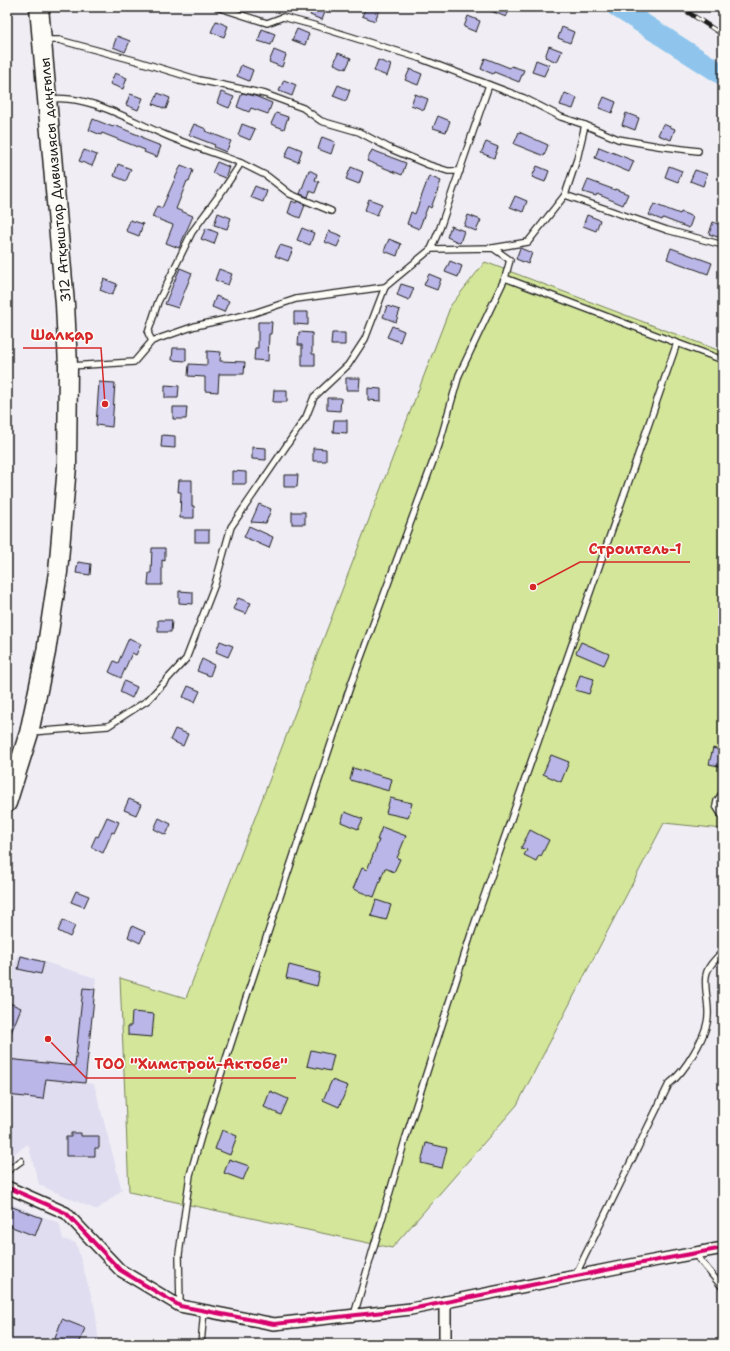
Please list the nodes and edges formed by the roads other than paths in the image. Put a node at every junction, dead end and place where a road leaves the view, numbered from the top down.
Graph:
1 (39, 7) edge
2 (217, 7) edge
3 (42, 40) junction
4 (489, 85) junction
5 (48, 99) junction
6 (585, 125) junction
7 (698, 151) dead end
8 (241, 163) junction
9 (460, 171) junction
10 (565, 195) junction
11 (331, 211) dead end
12 (723, 245) edge
13 (492, 248) junction
14 (431, 249) junction
15 (505, 278) junction
16 (385, 287) junction
17 (152, 341) junction
18 (677, 343) junction
19 (723, 360) edge
20 (68, 366) junction
21 (29, 732) junction
22 (723, 792) edge
23 (7, 803) edge
24 (723, 817) edge
25 (723, 951) edge
26 (21, 1161) dead end
27 (7, 1171) edge
28 (7, 1187) edge
29 (723, 1248) edge
30 (694, 1253) junction
31 (575, 1276) junction
32 (723, 1288) edge
33 (445, 1302) junction
34 (180, 1306) junction
35 (204, 1310) junction
36 (354, 1315) junction
37 (202, 1344) edge
38 (445, 1344) edge

1 - 3 highway, 312 Атқыштар Дивизиясы даңғылы
2 - 4 lane
3 - 5 highway, 312 Атқыштар Дивизиясы даңғылы
3 - 9 lane
4 - 6 lane
4 - 9 lane
5 - 8 lane
5 - 20 highway, 312 Атқыштар Дивизиясы даңғылы
6 - 7 lane
6 - 10 lane
8 - 11 lane
8 - 17 lane
9 - 14 lane
10 - 12 lane
10 - 13 lane
13 - 14 lane
13 - 15 lane
14 - 16 lane
15 - 18 lane
15 - 34 lane
16 - 17 lane
16 - 21 lane
17 - 20 lane
18 - 19 lane
18 - 36 lane
20 - 21 highway, 312 Атқыштар Дивизиясы даңғылы
21 - 23 highway, 312 Атқыштар Дивизиясы даңғылы
22 - 24 lane
25 - 31 lane
26 - 27 lane
28 - 34 street
29 - 30 street
30 - 31 street
30 - 32 lane
31 - 33 street
33 - 36 street
33 - 38 street
34 - 35 street
35 - 36 street
35 - 37 lane

